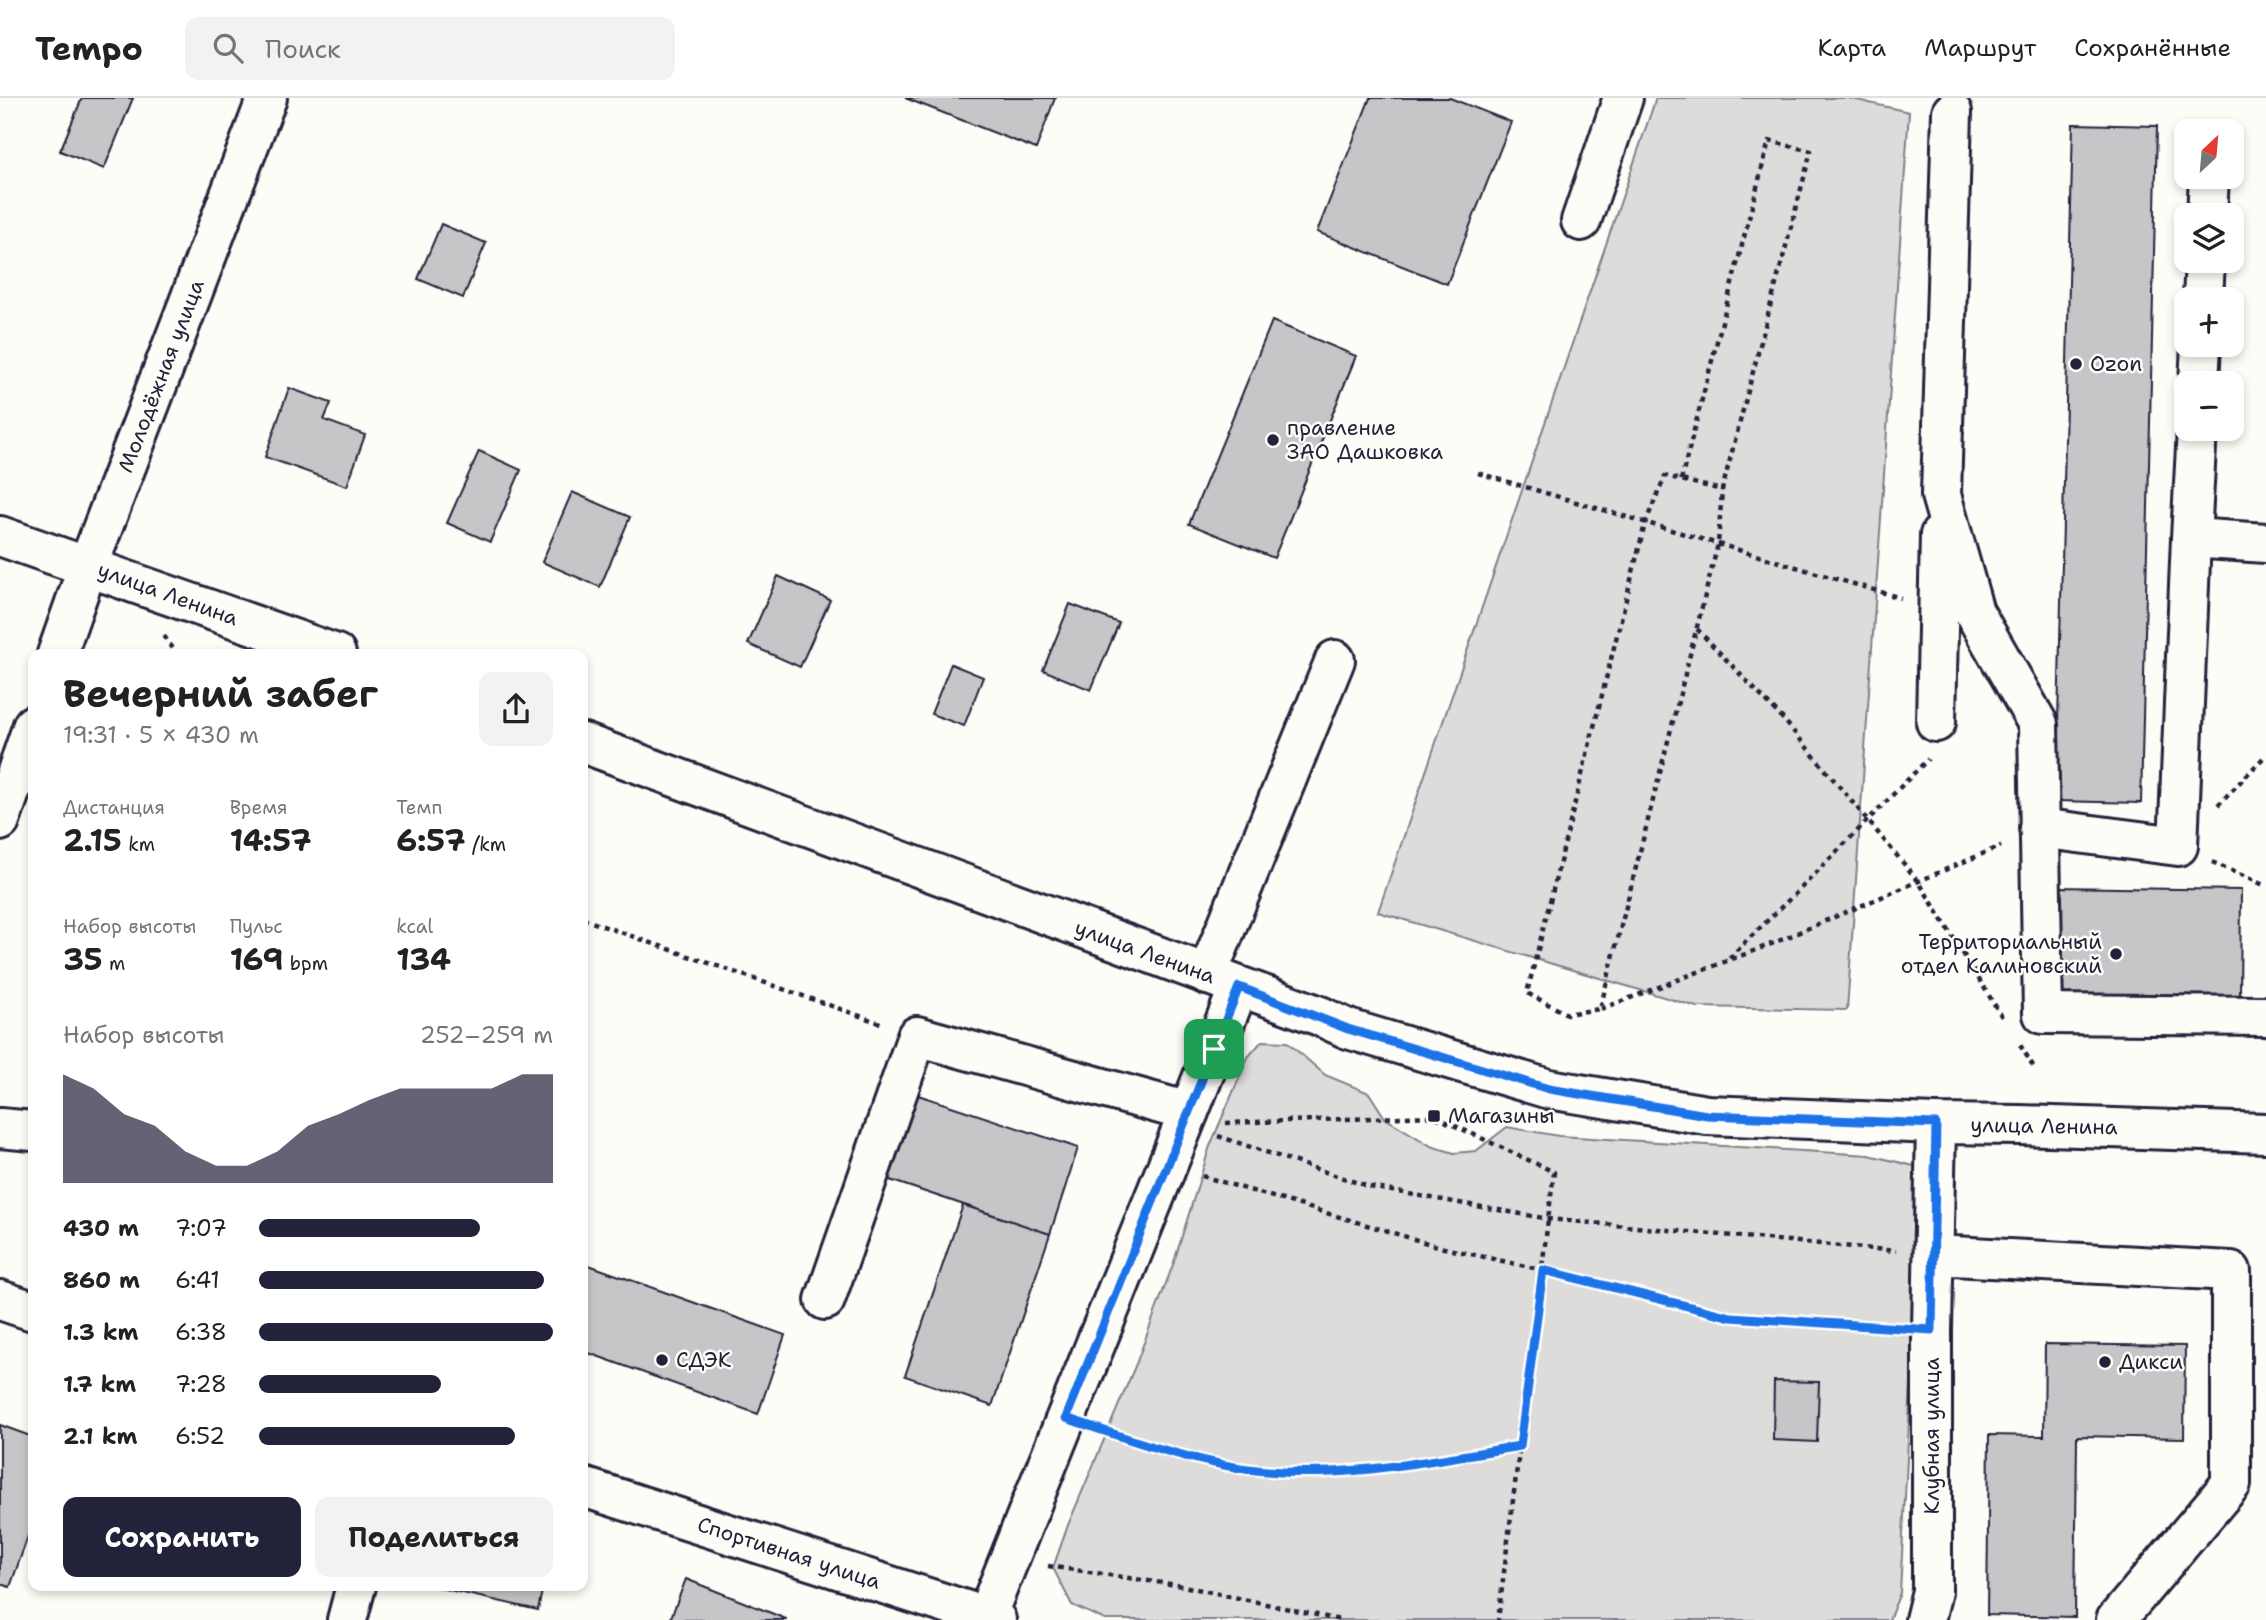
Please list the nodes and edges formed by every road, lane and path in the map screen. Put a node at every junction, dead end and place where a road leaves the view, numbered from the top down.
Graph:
1 (267, 98) edge
2 (1623, 98) edge
3 (1952, 112) dead end
4 (1581, 221) dead end
5 (2196, 441) edge
6 (1478, 473) dead end
7 (1681, 480) junction
8 (1722, 491) junction
9 (1941, 495) junction
10 (1645, 524) junction
11 (0, 536) edge
12 (2192, 538) junction
13 (2266, 543) edge
14 (1718, 544) junction
15 (88, 566) junction
16 (1938, 610) junction
17 (1696, 628) junction
18 (59, 649) edge
19 (322, 649) edge
20 (1335, 660) dead end
21 (1935, 737) joint
22 (28, 743) edge
23 (588, 745) edge
24 (2266, 755) edge
25 (0, 821) edge
26 (1867, 821) junction
27 (2039, 828) junction
28 (2178, 846) junction
29 (1919, 882) junction
30 (2266, 886) edge
31 (588, 921) edge
32 (1726, 961) junction
33 (1223, 981) junction
34 (1600, 1009) junction
35 (2266, 1016) edge
36 (2006, 1023) dead end
37 (2013, 1034) dead end
38 (917, 1036) junction
39 (2035, 1069) dead end
40 (1186, 1118) junction
41 (1936, 1124) junction
42 (0, 1128) edge
43 (28, 1131) edge
44 (2266, 1133) edge
45 (1168, 1164) junction
46 (1549, 1219) junction
47 (1934, 1255) junction
48 (1543, 1270) junction
49 (0, 1300) edge
50 (825, 1300) dead end
51 (28, 1309) edge
52 (1932, 1330) junction
53 (1066, 1418) junction
54 (1520, 1446) junction
55 (588, 1489) edge
56 (1009, 1560) junction
57 (355, 1591) edge
58 (991, 1618) edge
59 (347, 1620) edge
60 (1340, 1620) edge
61 (1498, 1620) edge
62 (1925, 1620) edge
63 (2116, 1620) edge

1 - 15 street, Молодёжная улица
2 - 4 street
3 - 9 street
5 - 12 street
6 - 10 path
7 - 8 path
7 - 8 path
7 - 10 path
8 - 14 path
9 - 16 street
9 - 27 street
10 - 14 path
10 - 34 path
11 - 15 street, улица Ленина
12 - 13 street
12 - 28 street
14 - 16 path
14 - 17 path
15 - 18 street, Молодёжная улица
15 - 19 street, улица Ленина
16 - 21 street
17 - 26 path
17 - 34 path
20 - 33 street
21 - 26 path
22 - 25 street
23 - 33 street, улица Ленина
24 - 28 path
26 - 29 path
26 - 32 path
27 - 28 street
27 - 29 path
27 - 35 street
28 - 30 path
29 - 32 path
29 - 36 path
31 - 38 path
32 - 34 path
33 - 40 street
33 - 41 street, улица Ленина
37 - 39 path
38 - 40 street
38 - 50 street
40 - 45 street
40 - 46 path
40 - 46 path
41 - 44 street, улица Ленина
41 - 47 street, Клубная улица
42 - 43 street
45 - 48 path
45 - 53 street
46 - 47 path
46 - 48 path
47 - 52 street, Клубная улица
47 - 63 street
48 - 52 path
48 - 54 path
49 - 51 street
52 - 62 street, Клубная улица
53 - 54 path
53 - 56 street
54 - 61 path
55 - 58 street, Спортивная улица
56 - 58 street
56 - 60 path
57 - 59 street

